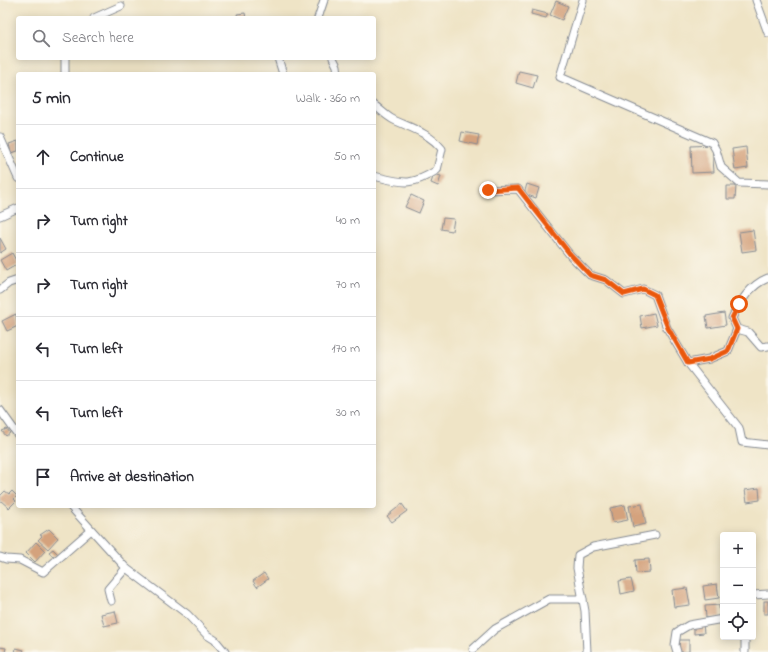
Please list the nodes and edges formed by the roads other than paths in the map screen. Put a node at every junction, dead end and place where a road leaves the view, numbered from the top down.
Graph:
1 (324, 0) edge
2 (583, 0) edge
3 (756, 0) edge
4 (121, 6) dead end
5 (98, 16) edge
6 (319, 16) edge
7 (768, 33) edge
8 (65, 60) edge
9 (279, 60) edge
10 (334, 60) edge
11 (66, 72) edge
12 (282, 72) edge
13 (338, 72) edge
14 (376, 107) edge
15 (0, 137) edge
16 (16, 173) edge
17 (376, 176) edge
18 (768, 184) edge
19 (488, 190) dead end
20 (16, 209) edge
21 (0, 216) edge
22 (768, 278) edge
23 (16, 281) edge
24 (0, 290) edge
25 (737, 329) junction
26 (768, 346) edge
27 (688, 363) junction
28 (0, 410) edge
29 (16, 432) edge
30 (768, 445) edge
31 (72, 508) edge
32 (91, 530) junction
33 (654, 535) dead end
34 (0, 557) edge
35 (126, 568) junction
36 (768, 594) edge
37 (756, 595) edge
38 (583, 599) junction
39 (111, 601) dead end
40 (720, 620) edge
41 (745, 640) edge
42 (473, 649) dead end
43 (225, 652) edge
44 (587, 652) edge
45 (677, 652) edge
46 (745, 652) edge

1 - 6 street
2 - 18 street
3 - 7 street
4 - 5 street
8 - 11 street
9 - 12 street
10 - 13 street
14 - 17 street
15 - 16 street
19 - 27 street
20 - 21 street
22 - 25 street
23 - 24 street
25 - 26 street
25 - 27 street
27 - 30 street
28 - 29 street
31 - 32 street
32 - 34 street
32 - 35 street
33 - 38 street
35 - 39 street
35 - 43 street
36 - 37 street
38 - 42 street
38 - 44 street
40 - 45 street
41 - 46 street

